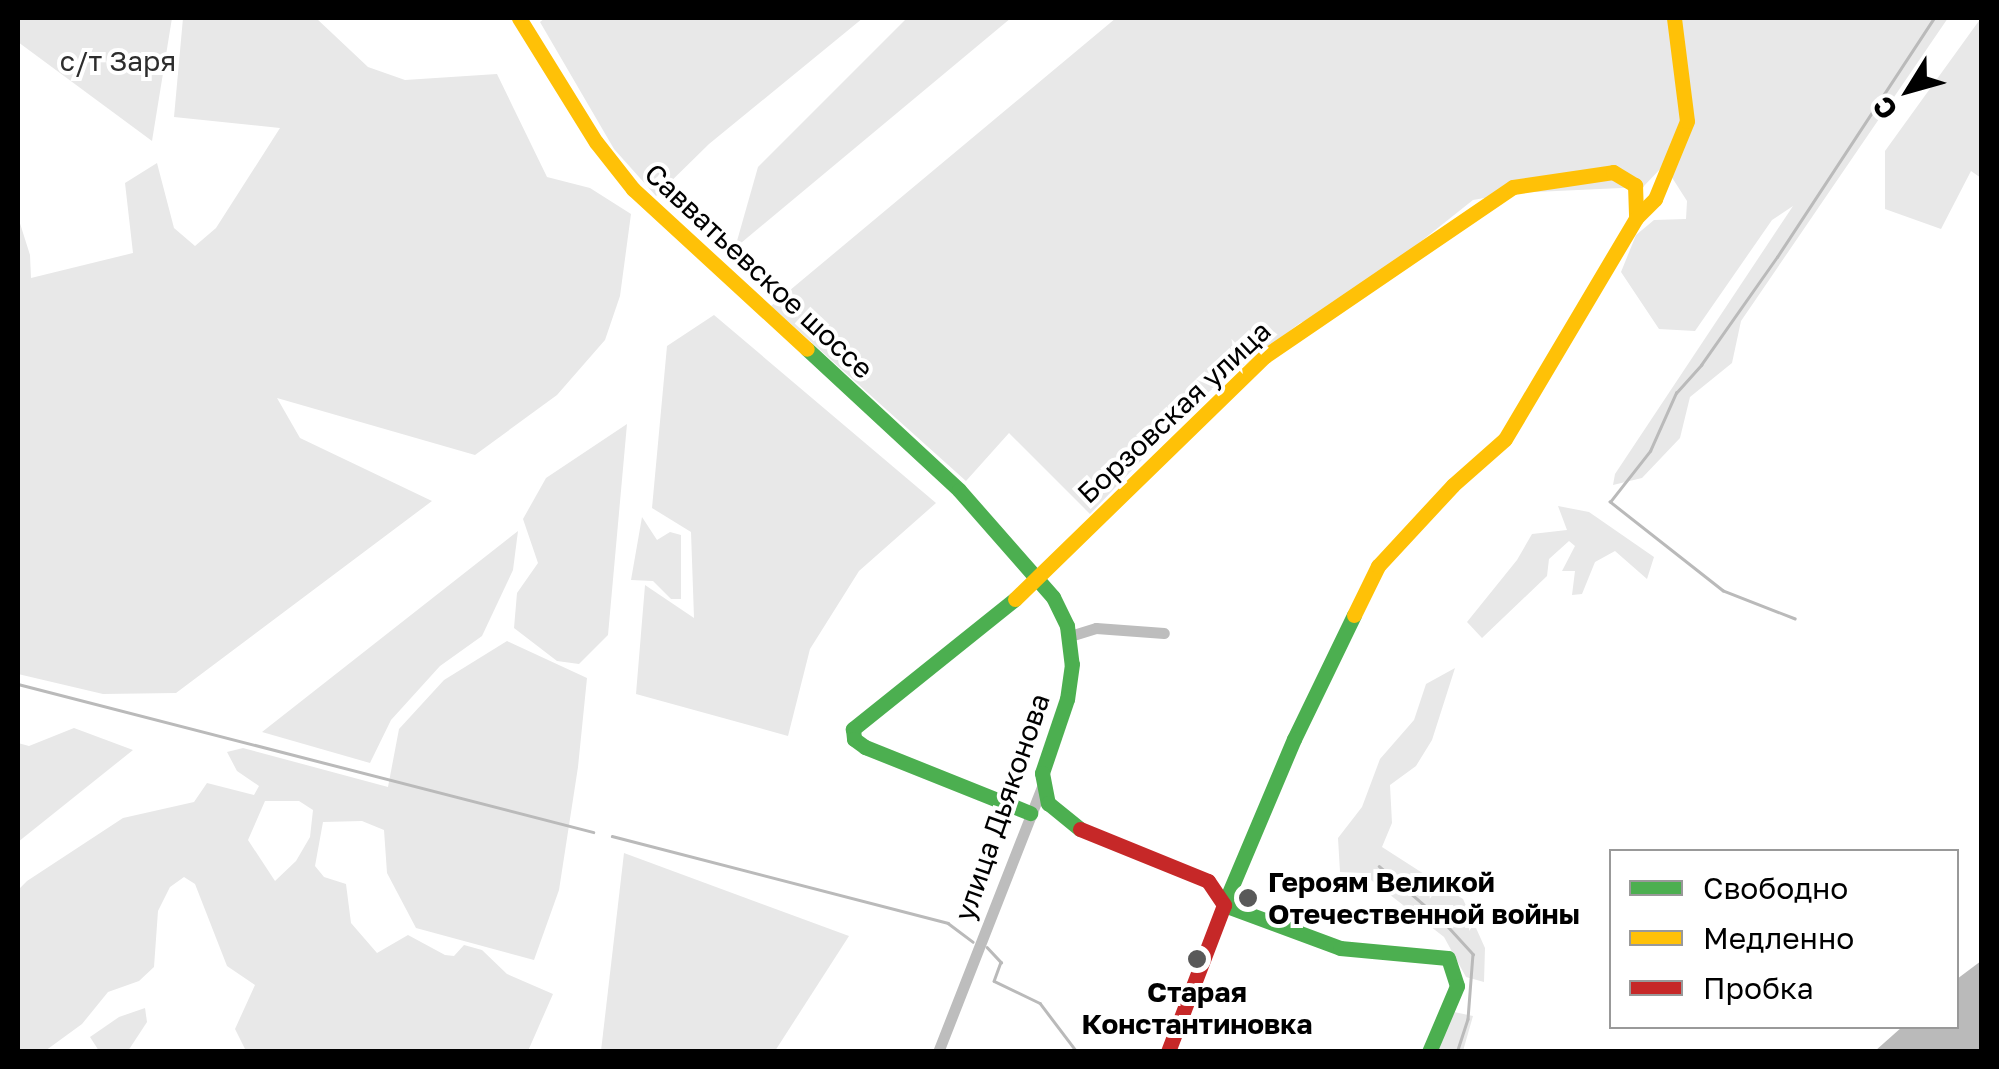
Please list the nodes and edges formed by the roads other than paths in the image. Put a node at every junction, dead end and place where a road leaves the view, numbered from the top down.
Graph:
1 (519, 18) edge
2 (1674, 18) edge
3 (1636, 218) junction
4 (1040, 579) junction
5 (1164, 632) dead end
6 (1070, 636) junction
7 (1042, 786) junction
8 (1030, 812) junction
9 (1224, 904) junction
10 (941, 1050) edge
11 (1168, 1052) edge
12 (1429, 1052) edge

1 - 4 street, Савватьевское шоссе
2 - 3 street
3 - 4 street, Борзовская улица
3 - 9 street
4 - 6 street, улица Дьяконова
4 - 8 street, Борзовская улица
5 - 6 street
6 - 7 street, улица Дьяконова
7 - 8 street, улица Дьяконова
7 - 9 street
8 - 10 street, улица Дьяконова
9 - 11 street
9 - 12 street

